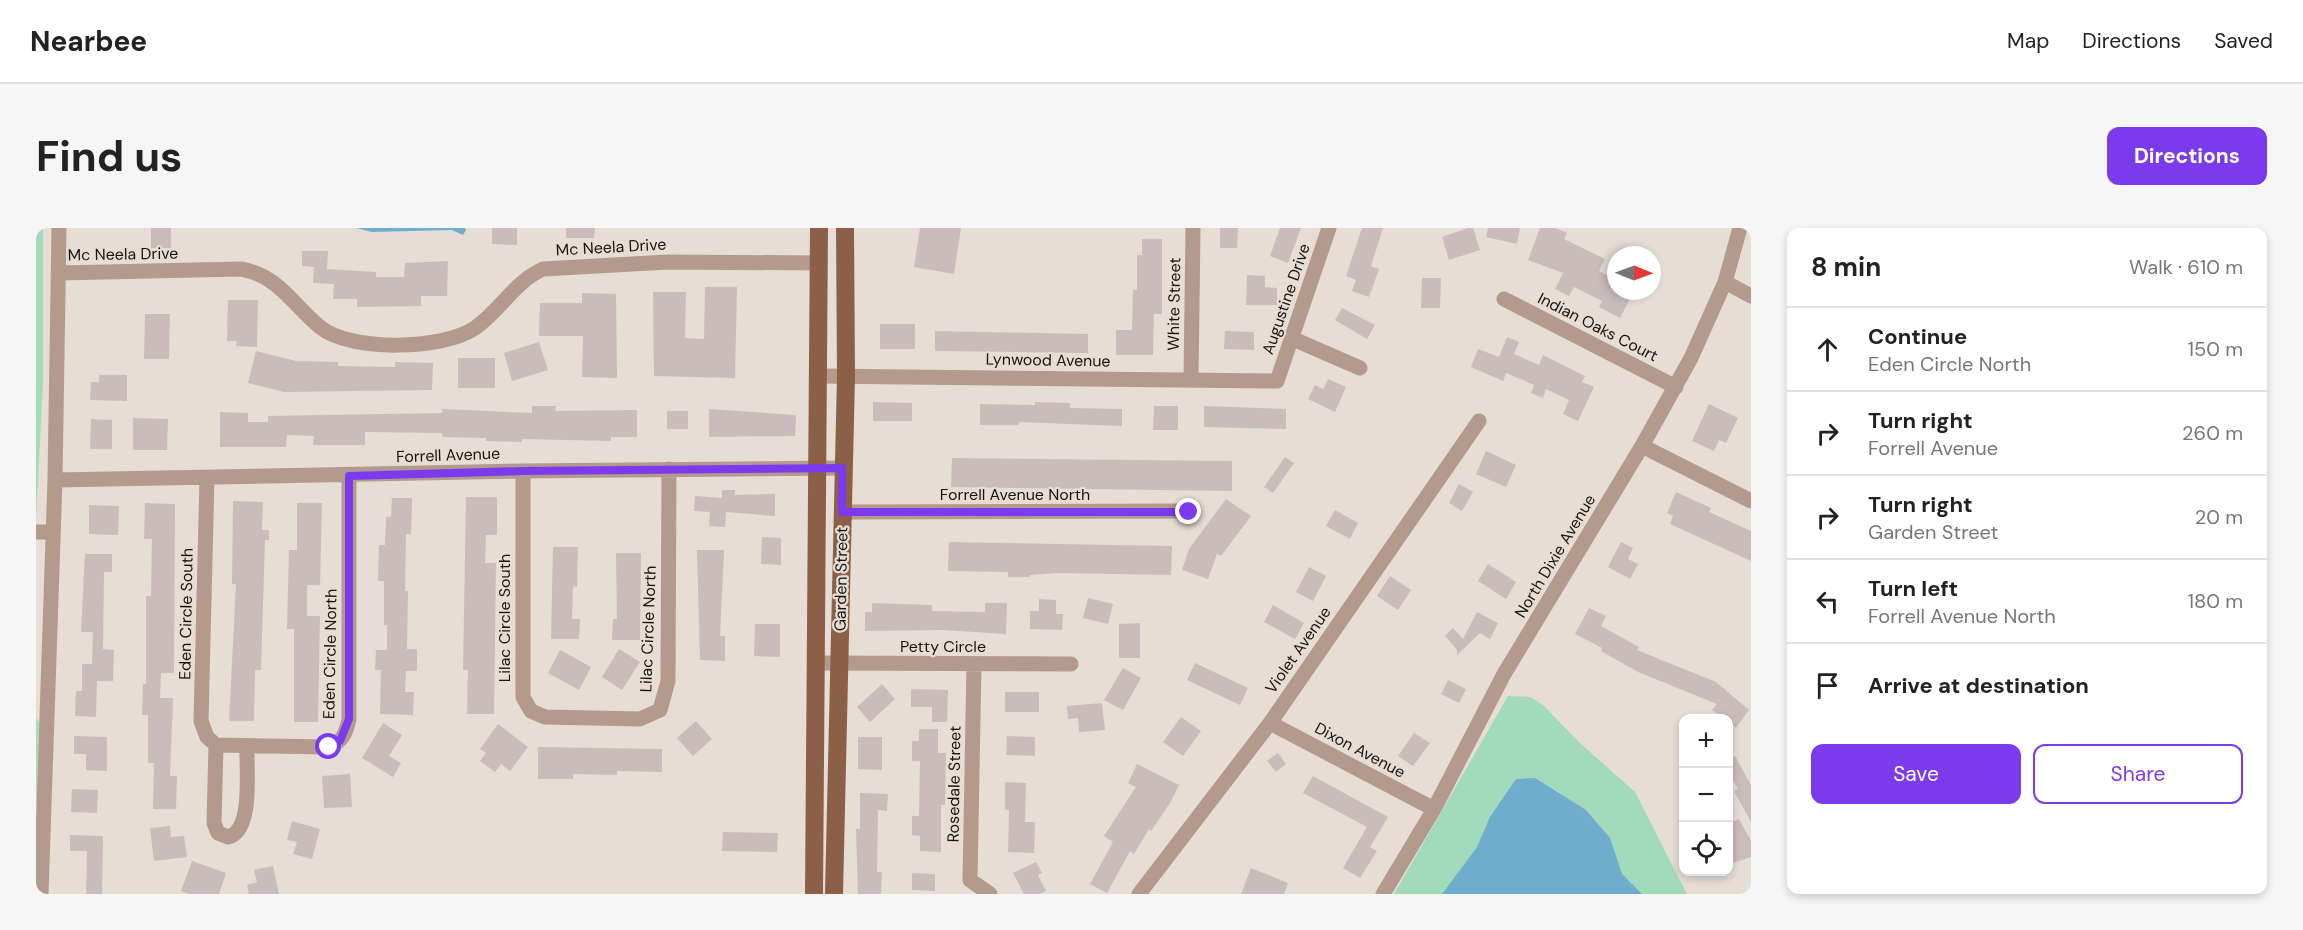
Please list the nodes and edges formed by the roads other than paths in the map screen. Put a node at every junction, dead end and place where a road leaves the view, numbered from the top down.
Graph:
1 (59, 228) edge
2 (819, 228) edge
3 (845, 228) edge
4 (1193, 228) edge
5 (1329, 228) edge
6 (1740, 228) edge
7 (820, 263) junction
8 (59, 273) junction
9 (1725, 282) junction
10 (1751, 296) edge
11 (1504, 299) dead end
12 (1291, 338) junction
13 (1360, 368) dead end
14 (819, 376) junction
15 (846, 376) junction
16 (1191, 380) junction
17 (1277, 381) joint
18 (1676, 387) junction
19 (1479, 421) dead end
20 (1642, 446) junction
21 (819, 467) junction
22 (842, 468) junction
23 (669, 469) junction
24 (523, 471) junction
25 (349, 476) junction
26 (207, 478) junction
27 (55, 480) junction
28 (1751, 501) edge
29 (842, 512) junction
30 (1189, 512) dead end
31 (36, 532) edge
32 (53, 532) junction
33 (816, 663) junction
34 (839, 663) junction
35 (974, 664) junction
36 (1071, 664) dead end
37 (582, 719) joint
38 (1270, 723) junction
39 (216, 745) junction
40 (247, 746) junction
41 (1434, 809) junction
42 (41, 894) edge
43 (814, 894) edge
44 (834, 894) edge
45 (990, 894) edge
46 (1139, 894) edge
47 (1383, 894) edge

1 - 8 street
2 - 7 main road, Garden Street
3 - 15 main road, Garden Street
4 - 16 street, White Street
5 - 12 street, Augustine Drive
6 - 9 street, North Dixie Avenue
7 - 8 street, Mc Neela Drive
7 - 14 main road, Garden Street
8 - 27 street
9 - 10 street
9 - 18 street, North Dixie Avenue
11 - 18 street, Indian Oaks Court
12 - 13 street
12 - 17 street, Augustine Drive
14 - 15 street, Lynwood Avenue
14 - 21 main road, Garden Street
15 - 16 street, Lynwood Avenue
15 - 22 main road, Garden Street
16 - 17 street, Lynwood Avenue
18 - 20 street, North Dixie Avenue
19 - 38 street, Violet Avenue
20 - 28 street
20 - 41 street, North Dixie Avenue
21 - 22 street, Forrell Avenue
21 - 23 street, Forrell Avenue
21 - 33 main road, Garden Street
22 - 29 main road, Garden Street
23 - 24 street, Forrell Avenue
23 - 37 street, Lilac Circle North
24 - 25 street, Forrell Avenue
24 - 37 street, Lilac Circle South
25 - 26 street, Forrell Avenue
25 - 40 street, Eden Circle North
26 - 27 street, Forrell Avenue
26 - 39 street, Eden Circle South
27 - 32 street
29 - 30 street, Forrell Avenue North
29 - 34 main road, Garden Street
31 - 32 street
32 - 42 street
33 - 34 street, Petty Circle
33 - 43 main road, Garden Street
34 - 35 street, Petty Circle
34 - 44 main road, Garden Street
35 - 36 street, Petty Circle
35 - 45 street, Rosedale Street
38 - 41 street, Dixon Avenue
38 - 46 street, Violet Avenue
39 - 40 street, Eden Circle North
39 - 40 street
41 - 47 street, North Dixie Avenue

